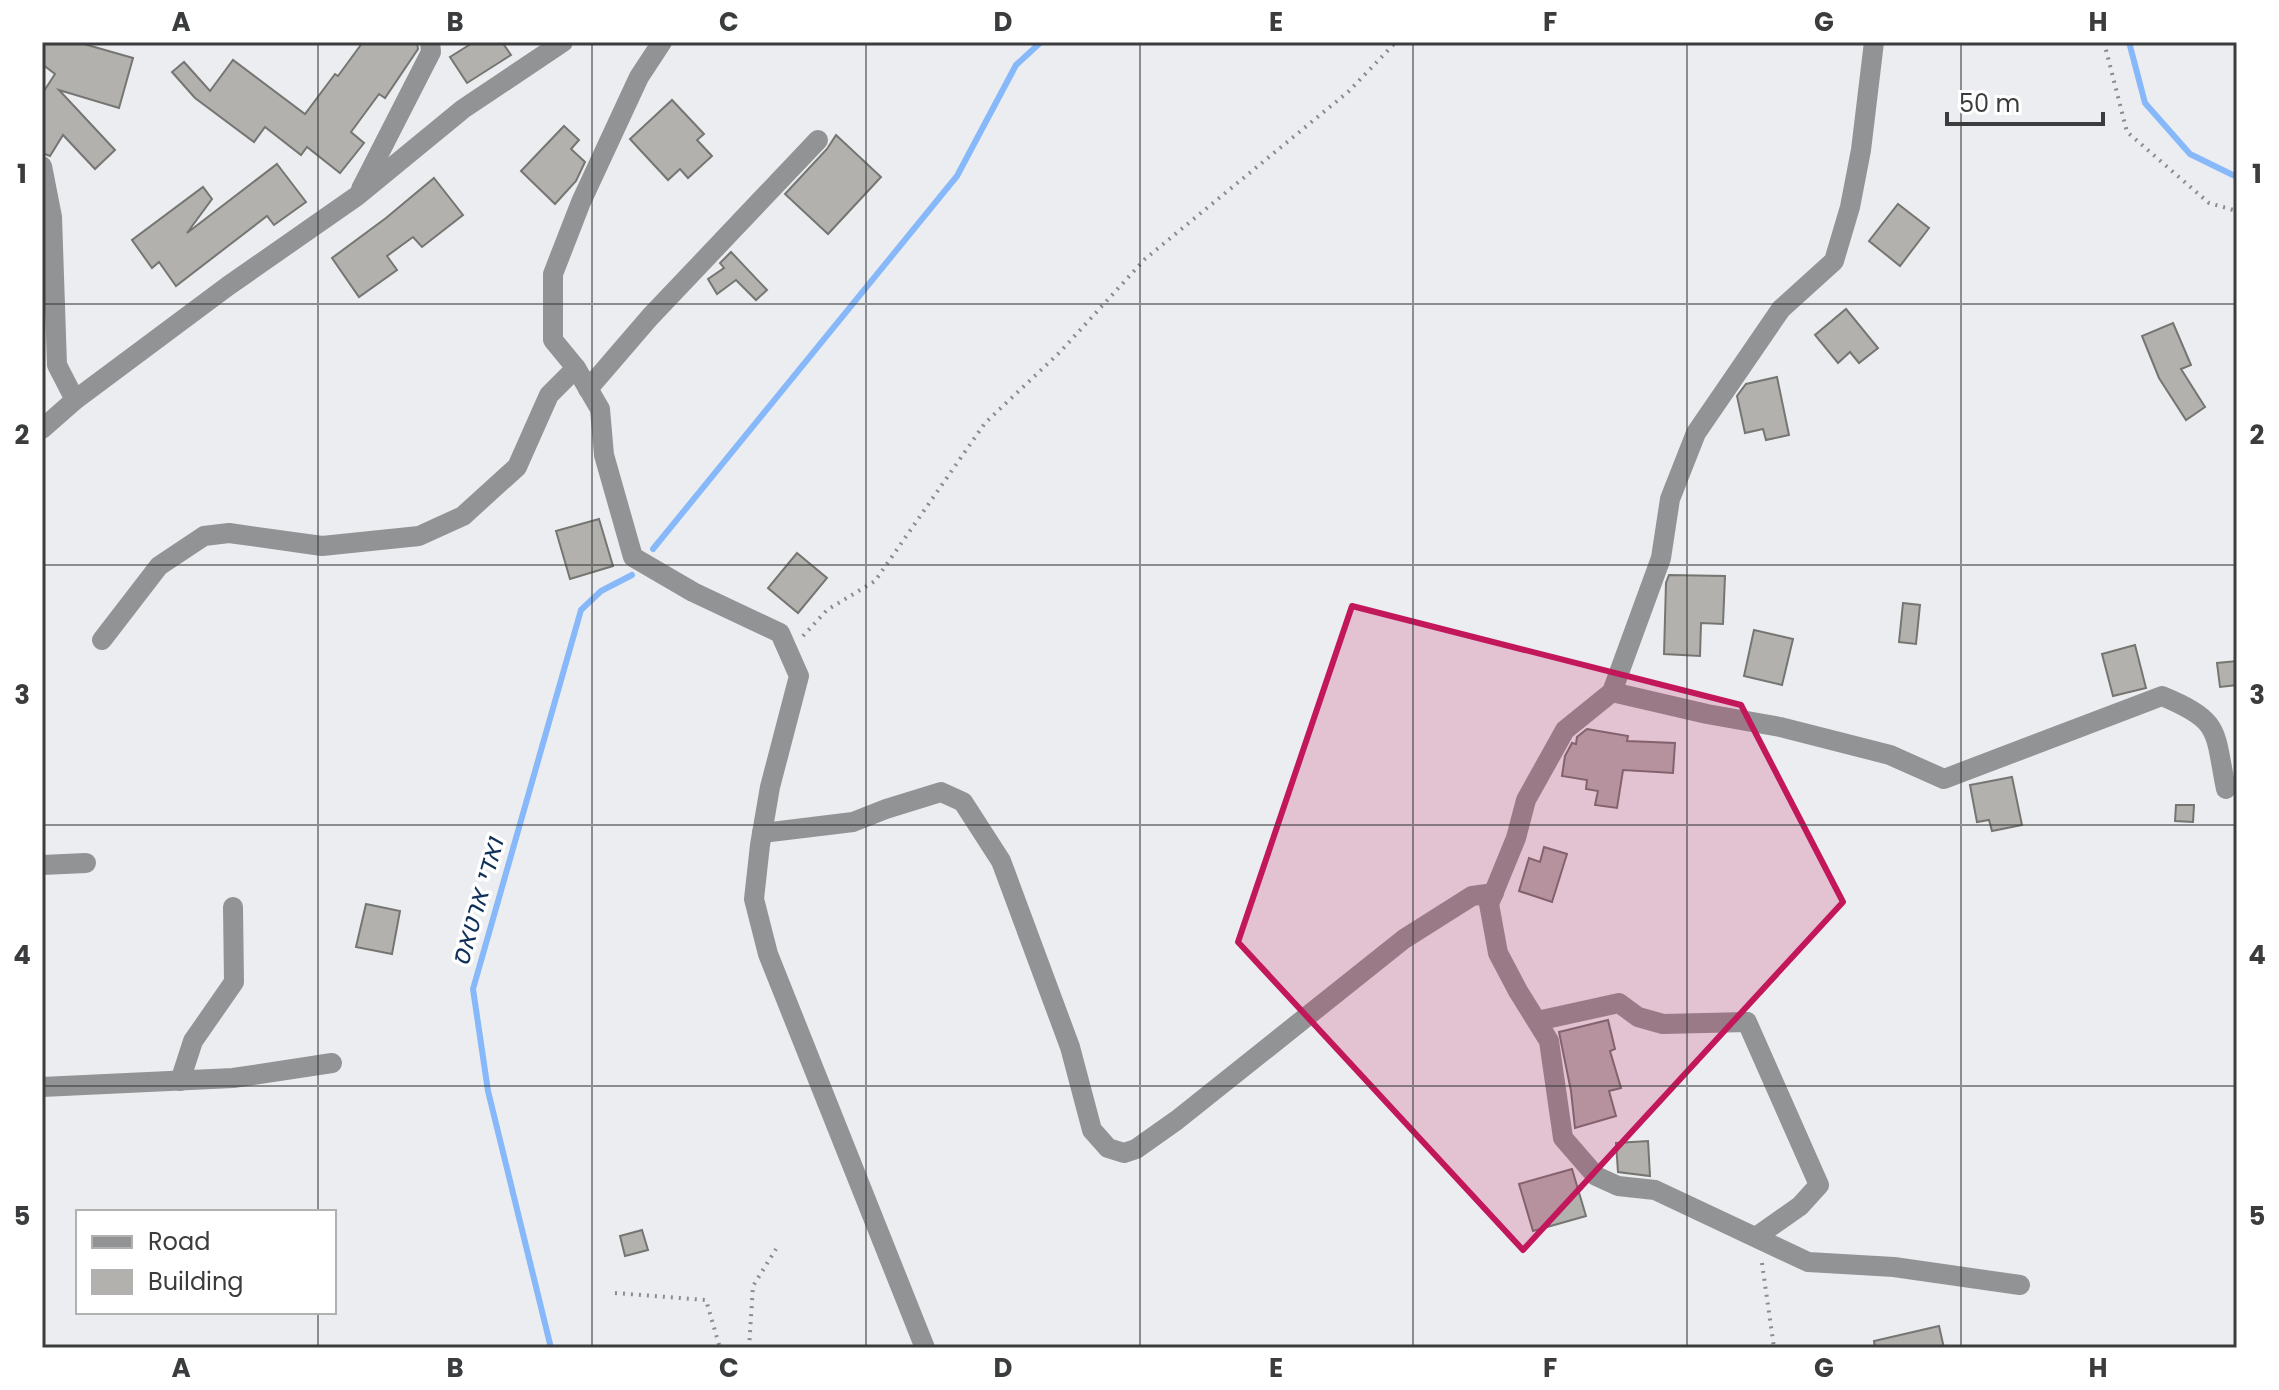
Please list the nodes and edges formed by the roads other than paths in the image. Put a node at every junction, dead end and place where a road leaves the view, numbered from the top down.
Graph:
1 (430, 42) edge
2 (563, 42) edge
3 (662, 42) edge
4 (1874, 42) edge
5 (818, 140) dead end
6 (42, 166) edge
7 (357, 196) junction
8 (576, 368) junction
9 (588, 389) junction
10 (75, 400) junction
11 (42, 429) edge
12 (102, 640) dead end
13 (1612, 692) junction
14 (2226, 789) dead end
15 (762, 833) junction
16 (86, 863) dead end
17 (42, 865) edge
18 (1494, 893) junction
19 (233, 907) dead end
20 (1537, 1021) junction
21 (332, 1063) dead end
22 (180, 1081) junction
23 (42, 1087) edge
24 (1756, 1237) junction
25 (2020, 1285) dead end
26 (925, 1348) edge

1 - 7 street
2 - 7 street
3 - 8 street
4 - 13 street
5 - 9 street
6 - 10 street
7 - 10 street
8 - 9 street
8 - 12 street
9 - 15 street
10 - 11 street
13 - 14 street
13 - 18 street
15 - 18 street
15 - 26 street
16 - 17 street
18 - 20 street
19 - 22 street
20 - 24 street
20 - 24 street
21 - 22 street
22 - 23 street
24 - 25 street

